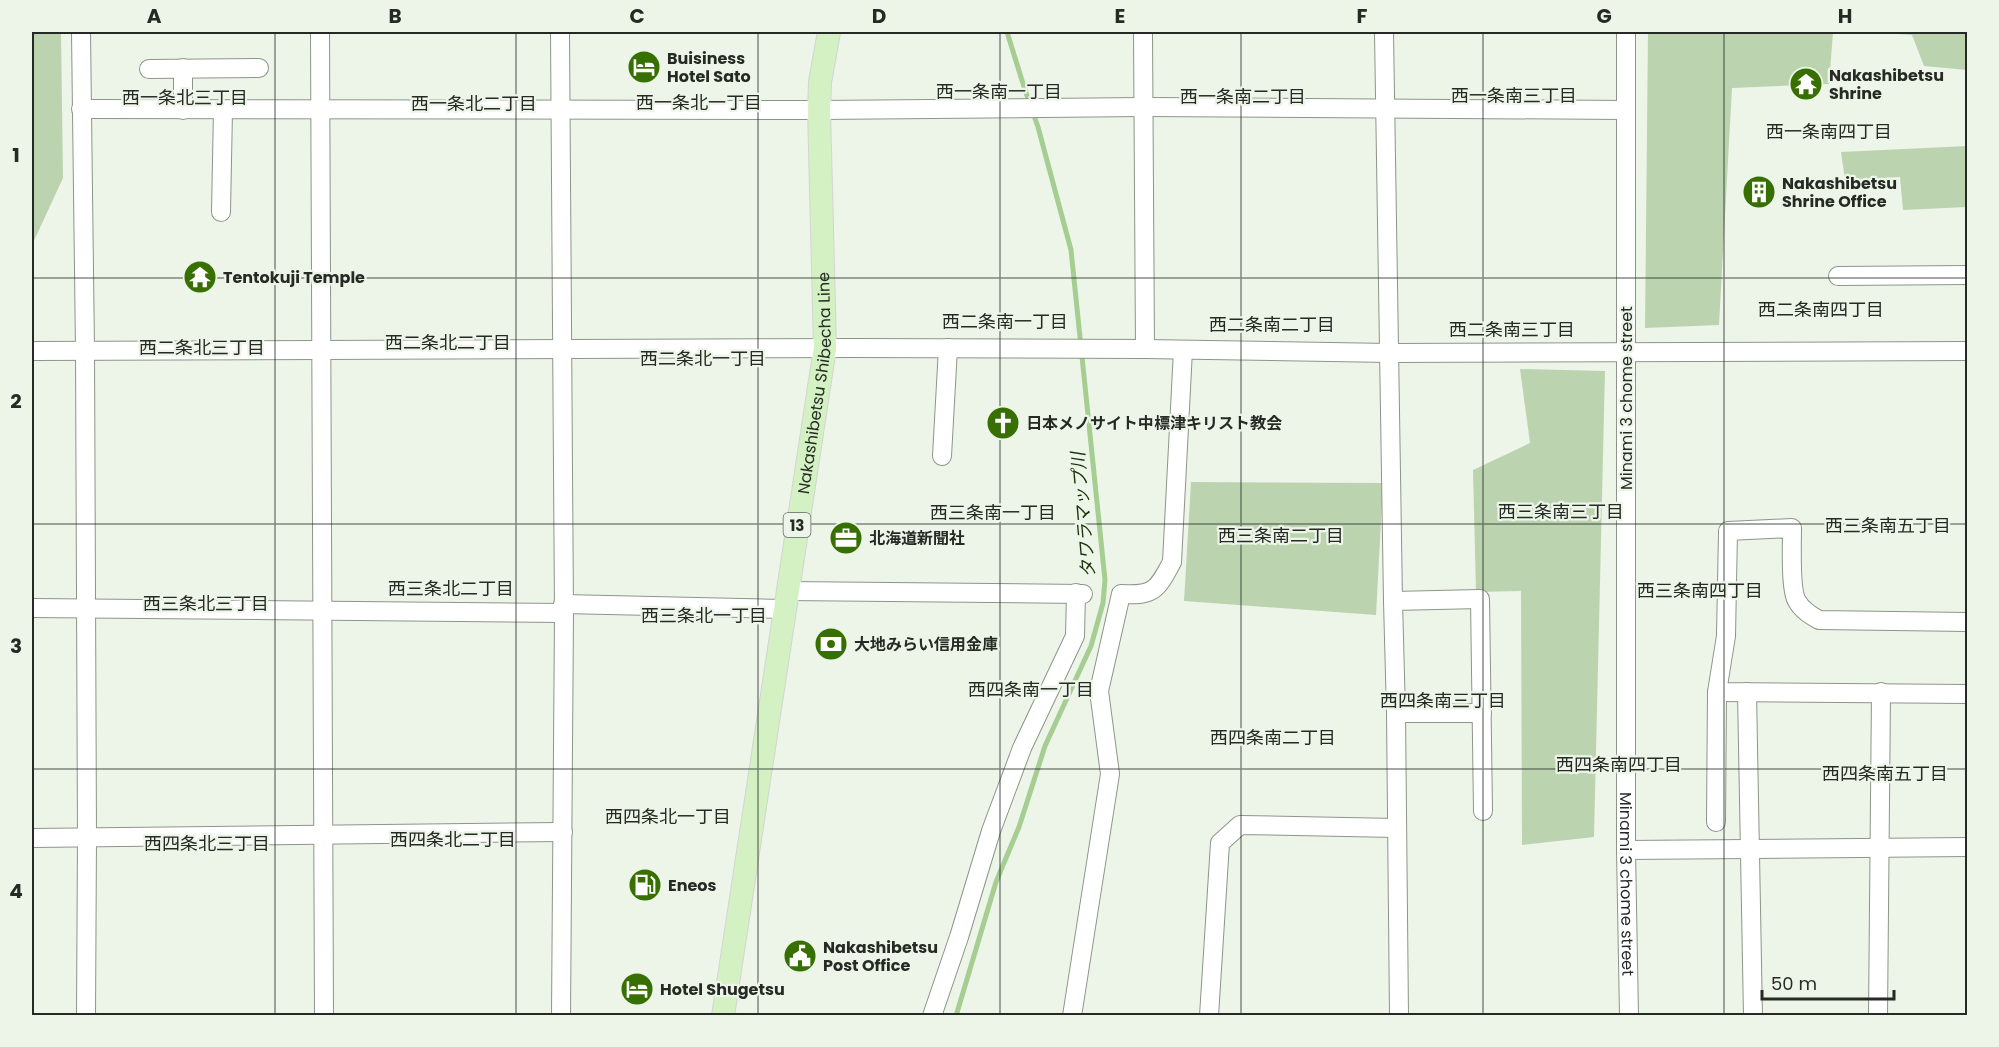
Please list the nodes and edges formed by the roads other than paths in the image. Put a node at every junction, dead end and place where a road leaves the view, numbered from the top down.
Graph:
1 (81, 32) edge
2 (320, 32) edge
3 (560, 32) edge
4 (829, 32) edge
5 (1143, 32) edge
6 (1384, 32) edge
7 (1626, 32) edge
8 (183, 68) junction
9 (259, 68) dead end
10 (149, 69) dead end
11 (1143, 107) junction
12 (1385, 108) junction
13 (81, 109) junction
14 (183, 110) junction
15 (224, 110) junction
16 (320, 110) junction
17 (561, 110) junction
18 (819, 110) junction
19 (1626, 110) junction
20 (221, 212) dead end
21 (1968, 275) edge
22 (1838, 276) dead end
23 (32, 341) edge
24 (85, 345) junction
25 (825, 348) junction
26 (948, 348) junction
27 (323, 349) junction
28 (562, 349) junction
29 (1144, 349) junction
30 (1182, 350) junction
31 (32, 351) edge
32 (1968, 351) edge
33 (1390, 353) junction
34 (1626, 353) junction
35 (942, 456) dead end
36 (785, 600) junction
37 (1393, 601) junction
38 (32, 608) edge
39 (563, 608) junction
40 (86, 609) junction
41 (321, 611) junction
42 (1968, 622) edge
43 (1717, 692) junction
44 (1748, 692) junction
45 (1881, 692) junction
46 (1968, 694) edge
47 (1396, 713) junction
48 (1482, 713) junction
49 (1483, 811) dead end
50 (1716, 822) dead end
51 (1396, 828) junction
52 (563, 832) junction
53 (323, 833) junction
54 (32, 837) edge
55 (87, 837) junction
56 (1880, 847) junction
57 (1968, 847) edge
58 (1750, 848) junction
59 (1626, 850) junction
60 (86, 1016) edge
61 (324, 1016) edge
62 (561, 1016) edge
63 (723, 1016) edge
64 (932, 1016) edge
65 (1072, 1016) edge
66 (1209, 1016) edge
67 (1399, 1016) edge
68 (1629, 1016) edge
69 (1753, 1016) edge
70 (1878, 1016) edge

1 - 13 street
2 - 16 street
3 - 17 street
4 - 18 main road, Nakashibetsu Shibecha Line / 13
5 - 11 street
6 - 12 street
7 - 19 street, Minami 3 chome street
8 - 9 street
8 - 10 street
8 - 14 street
11 - 12 street
11 - 18 street
11 - 29 street
12 - 19 street
12 - 33 street
13 - 14 street
13 - 24 street
14 - 15 street
15 - 16 street
15 - 20 street
16 - 17 street
16 - 27 street
17 - 18 street
17 - 28 street
18 - 25 main road, Nakashibetsu Shibecha Line / 13
19 - 34 street, Minami 3 chome street
21 - 22 street
23 - 24 street
24 - 27 street
24 - 31 street
24 - 40 street
25 - 26 street
25 - 28 street
25 - 36 main road, Nakashibetsu Shibecha Line / 13
26 - 29 street
26 - 35 street
27 - 28 street
27 - 41 street
28 - 39 street
29 - 30 street
30 - 33 street
30 - 65 street
32 - 34 street
33 - 34 street
33 - 37 street
34 - 59 street, Minami 3 chome street
36 - 39 street
36 - 63 main road, Nakashibetsu Shibecha Line / 13
36 - 64 street
37 - 47 street
37 - 48 street
38 - 40 street
39 - 41 street
39 - 52 street
40 - 41 street
40 - 55 street
41 - 53 street
42 - 43 street
43 - 44 street
43 - 50 street
44 - 45 street
44 - 58 street
45 - 46 street
45 - 56 street
47 - 48 street
47 - 51 street
48 - 49 street
51 - 66 street
51 - 67 street
52 - 53 street
52 - 62 street
53 - 55 street
53 - 61 street
54 - 55 street
55 - 60 street
56 - 57 street
56 - 58 street
56 - 70 street
58 - 59 street
58 - 69 street
59 - 68 street, Minami 3 chome street

